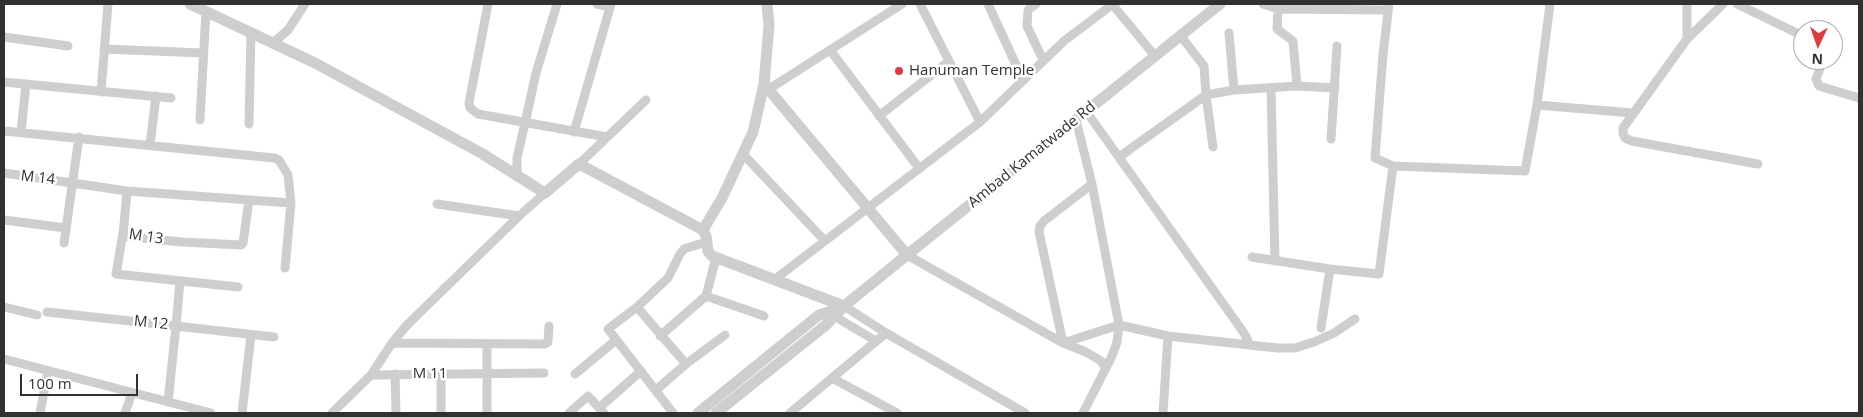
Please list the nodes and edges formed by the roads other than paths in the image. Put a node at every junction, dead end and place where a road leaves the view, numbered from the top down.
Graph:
1 (108, 4) edge
2 (190, 4) edge
3 (305, 4) edge
4 (488, 4) edge
5 (557, 4) edge
6 (597, 4) edge
7 (768, 4) edge
8 (902, 4) edge
9 (920, 4) edge
10 (988, 4) edge
11 (1036, 4) edge
12 (1113, 4) edge
13 (1220, 4) edge
14 (1263, 4) edge
15 (1550, 4) edge
16 (1687, 4) edge
17 (1723, 4) edge
18 (1737, 4) edge
19 (610, 6) edge
20 (1389, 7) edge
21 (1278, 9) junction
22 (206, 11) junction
23 (1793, 31) edge
24 (251, 32) junction
25 (1229, 33) dead end
26 (1180, 35) junction
27 (4, 37) edge
28 (1687, 39) junction
29 (273, 43) junction
30 (68, 46) dead end
31 (1338, 46) dead end
32 (104, 49) junction
33 (830, 50) junction
34 (203, 53) junction
35 (1155, 56) junction
36 (1043, 60) junction
37 (949, 61) junction
38 (1819, 70) edge
39 (1023, 80) junction
40 (4, 82) edge
41 (26, 84) junction
42 (1297, 86) junction
43 (766, 87) junction
44 (1271, 88) junction
45 (1335, 88) junction
46 (1234, 90) junction
47 (100, 92) junction
48 (1206, 95) junction
49 (156, 96) junction
50 (171, 98) dead end
51 (1859, 98) edge
52 (646, 100) dead end
53 (1537, 106) junction
54 (1086, 111) junction
55 (1634, 113) junction
56 (879, 116) junction
57 (200, 120) dead end
58 (1076, 120) junction
59 (980, 122) junction
60 (525, 123) junction
61 (249, 124) dead end
62 (4, 131) edge
63 (21, 132) junction
64 (574, 132) junction
65 (79, 137) junction
66 (608, 137) junction
67 (1331, 139) dead end
68 (150, 145) junction
69 (1213, 147) dead end
70 (743, 154) junction
71 (1119, 157) junction
72 (579, 164) junction
73 (1758, 164) dead end
74 (1394, 166) junction
75 (919, 168) junction
76 (4, 173) edge
77 (517, 177) junction
78 (73, 182) junction
79 (1092, 184) junction
80 (127, 191) junction
81 (545, 194) junction
82 (249, 200) junction
83 (291, 203) junction
84 (437, 204) dead end
85 (868, 208) junction
86 (519, 216) junction
87 (4, 220) edge
88 (66, 228) junction
89 (703, 230) junction
90 (123, 233) junction
91 (825, 241) junction
92 (706, 242) junction
93 (64, 243) dead end
94 (906, 255) junction
95 (1252, 256) dead end
96 (716, 258) junction
97 (1275, 261) junction
98 (285, 268) dead end
99 (1330, 269) junction
100 (774, 280) junction
101 (180, 281) junction
102 (238, 287) dead end
103 (706, 296) junction
104 (4, 306) edge
105 (637, 306) junction
106 (844, 306) junction
107 (47, 312) dead end
108 (37, 315) dead end
109 (764, 316) dead end
110 (834, 316) junction
111 (1355, 319) dead end
112 (1119, 325) junction
113 (176, 326) junction
114 (549, 326) dead end
115 (1321, 328) dead end
116 (886, 333) junction
117 (251, 335) junction
118 (725, 335) dead end
119 (660, 336) junction
120 (1168, 336) junction
121 (274, 338) dead end
122 (616, 340) junction
123 (876, 342) junction
124 (392, 343) junction
125 (1063, 343) junction
126 (487, 344) junction
127 (1250, 345) junction
128 (4, 359) edge
129 (686, 364) junction
130 (1106, 368) junction
131 (48, 370) junction
132 (641, 371) junction
133 (395, 374) junction
134 (441, 374) junction
135 (487, 374) junction
136 (544, 374) dead end
137 (575, 374) dead end
138 (371, 375) junction
139 (832, 378) junction
140 (656, 390) junction
141 (132, 392) junction
142 (168, 402) junction
143 (601, 411) edge
144 (40, 413) edge
145 (125, 413) edge
146 (211, 413) edge
147 (242, 413) edge
148 (332, 413) edge
149 (396, 413) edge
150 (441, 413) edge
151 (487, 413) edge
152 (569, 413) edge
153 (673, 413) edge
154 (698, 413) edge
155 (716, 413) edge
156 (790, 413) edge
157 (897, 413) edge
158 (1025, 413) edge
159 (1083, 413) edge
160 (1163, 413) edge

1 - 32 street
2 - 22 street
3 - 29 street
4 - 60 street
5 - 60 street
6 - 19 street
7 - 43 street
8 - 33 street
9 - 37 street
10 - 39 street
11 - 36 street
12 - 35 street
12 - 36 street
13 - 26 street, Ambad Kamatwade Rd
14 - 21 street
15 - 53 street
16 - 28 street
17 - 28 street
18 - 23 street
19 - 64 street
20 - 21 street
20 - 74 street
21 - 42 street
22 - 24 street
22 - 34 street
24 - 29 street
24 - 61 street
25 - 46 street
26 - 35 street, Ambad Kamatwade Rd
26 - 48 street
27 - 30 street
28 - 55 street
29 - 77 street
31 - 45 street
32 - 34 street
32 - 47 street
33 - 43 street
33 - 56 street
34 - 57 street
35 - 54 street, Ambad Kamatwade Rd
36 - 39 street
37 - 56 street
37 - 59 street
38 - 51 street
39 - 59 street
40 - 41 street
41 - 47 street
41 - 63 street
42 - 44 street
42 - 45 street
43 - 70 street
43 - 85 street
44 - 46 street
44 - 97 street
45 - 67 street
46 - 48 street
47 - 49 street
48 - 69 street
48 - 71 street
49 - 50 street
49 - 68 street
52 - 66 street
53 - 55 street
53 - 74 street
54 - 58 street, Ambad Kamatwade Rd
54 - 71 street
55 - 73 street
56 - 75 street
58 - 79 street
58 - 94 street, Ambad Kamatwade Rd
59 - 75 street
60 - 64 street
60 - 77 street
62 - 63 street
63 - 65 street
64 - 66 street
65 - 68 street
65 - 78 street
66 - 72 street
68 - 83 street
70 - 89 street
70 - 91 street
71 - 127 street
72 - 81 street
72 - 89 street
74 - 99 street
75 - 85 street
76 - 78 street, M 14
77 - 81 street
78 - 80 street, M 14
78 - 88 street
79 - 112 street
79 - 125 street
80 - 82 street, M 14
80 - 90 street, M 13
81 - 86 street
82 - 83 street, M 14
82 - 90 street, M 13
83 - 98 street
84 - 86 street
85 - 91 street
85 - 94 street
86 - 124 street
87 - 88 street
88 - 93 street
89 - 92 street
90 - 101 street
91 - 100 street
92 - 96 street
92 - 105 street
94 - 106 street, Ambad Kamatwade Rd
94 - 125 street
95 - 97 street
96 - 100 street
96 - 103 street
97 - 99 street
99 - 115 street
100 - 106 street
101 - 102 street
101 - 113 street
103 - 109 street
103 - 119 street
104 - 108 street
105 - 119 street
105 - 122 street
106 - 110 street, Ambad Kamatwade Rd
106 - 116 street
106 - 154 street, Ambad Kamatwade Rd
107 - 113 street, M 12
110 - 123 street
110 - 155 street, Ambad Kamatwade Rd
111 - 127 street
112 - 120 street
112 - 125 street
112 - 130 street
113 - 117 street
113 - 142 street, M 12
114 - 126 street
116 - 123 street
116 - 158 street
117 - 121 street
117 - 147 street
118 - 129 street
119 - 129 street
120 - 127 street
120 - 160 street
122 - 132 street
122 - 137 street
123 - 139 street
124 - 126 street
124 - 138 street
125 - 130 street
126 - 135 street
128 - 131 street
129 - 140 street
130 - 159 street
131 - 141 street
131 - 144 street
132 - 140 street
132 - 143 street
133 - 134 street, M 11
133 - 138 street, M 11
133 - 149 street
134 - 135 street, M 11
134 - 150 street
135 - 136 street, M 11
135 - 151 street
138 - 148 street
139 - 156 street
139 - 157 street
140 - 153 street
141 - 142 street
141 - 145 street
142 - 146 street
143 - 152 street

